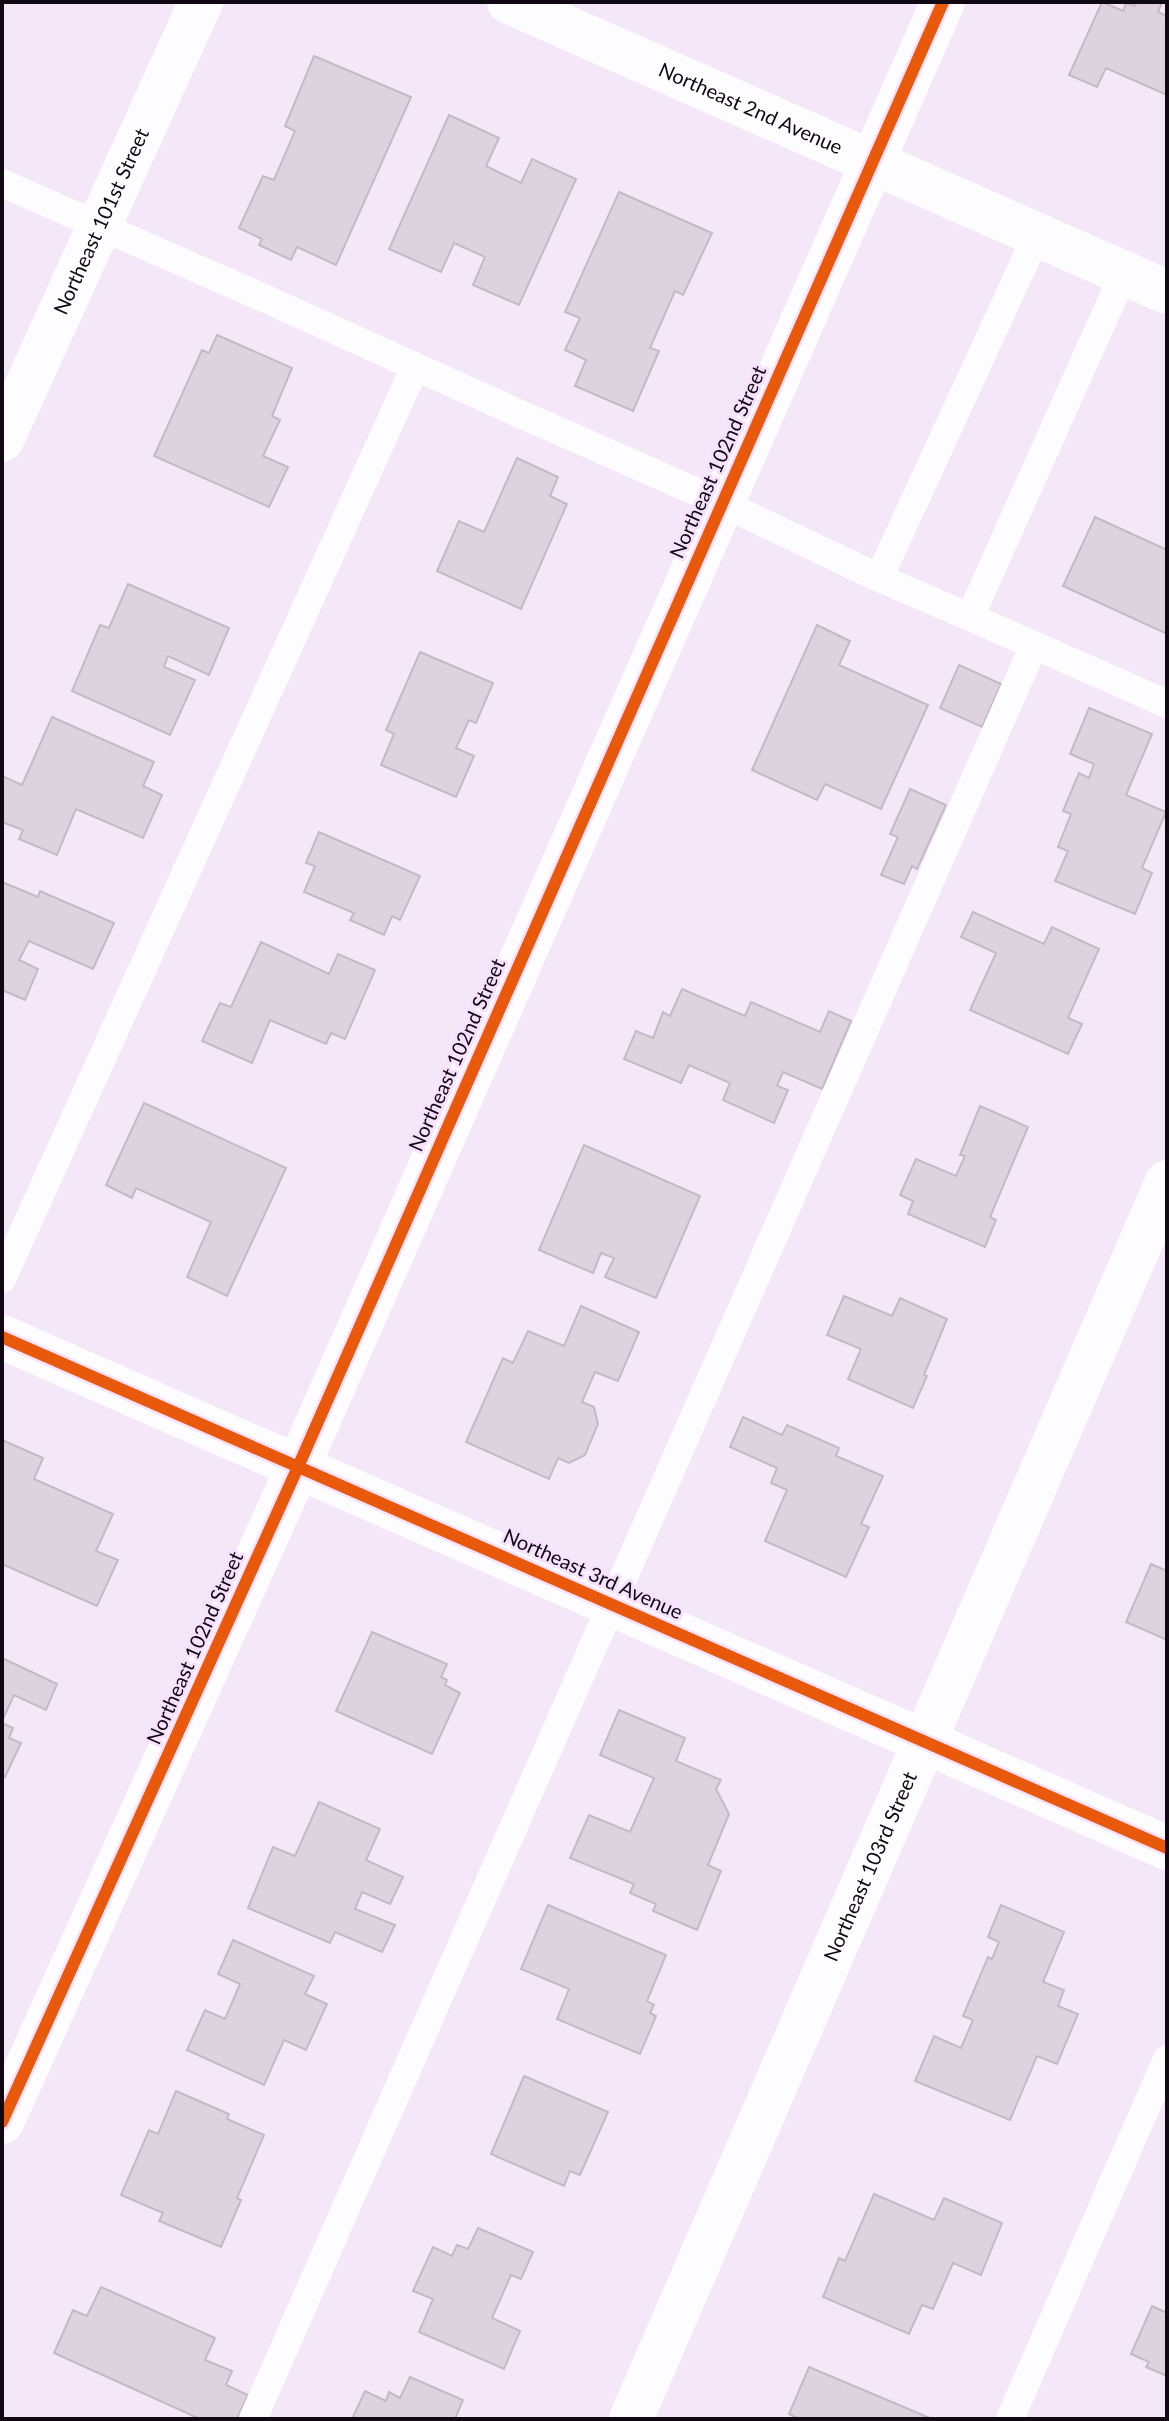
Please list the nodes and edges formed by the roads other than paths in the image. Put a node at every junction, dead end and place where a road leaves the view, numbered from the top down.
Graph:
1 (201, 2) edge
2 (509, 2) edge
3 (943, 2) edge
4 (872, 162) junction
5 (2, 183) edge
6 (99, 226) junction
7 (1037, 235) junction
8 (1124, 273) junction
9 (1167, 292) edge
10 (415, 367) junction
11 (2, 440) edge
12 (722, 503) junction
13 (879, 578) junction
14 (970, 617) junction
15 (1034, 645) junction
16 (1167, 704) edge
17 (1167, 1182) edge
18 (2, 1279) edge
19 (2, 1337) edge
20 (298, 1467) junction
21 (612, 1604) junction
22 (924, 1742) junction
23 (1167, 1848) edge
24 (1167, 2059) edge
25 (2, 2122) edge
26 (253, 2419) edge
27 (631, 2419) edge
28 (1010, 2419) edge

1 - 6 street, Northeast 101st Street
2 - 4 street, Northeast 2nd Avenue
3 - 4 street, Northeast 102nd Street
4 - 7 street, Northeast 2nd Avenue
4 - 12 street, Northeast 102nd Street
5 - 6 lane
6 - 10 lane
6 - 11 street, Northeast 101st Street
7 - 8 street, Northeast 2nd Avenue
7 - 13 lane
8 - 9 street, Northeast 2nd Avenue
8 - 14 lane
10 - 12 lane
10 - 18 lane
12 - 13 lane
12 - 20 street, Northeast 102nd Street
13 - 14 lane
14 - 15 lane
15 - 16 lane
15 - 21 lane
17 - 22 street, Northeast 103rd Street
19 - 20 street, Northeast 3rd Avenue
20 - 21 street, Northeast 3rd Avenue
20 - 25 street, Northeast 102nd Street
21 - 22 street, Northeast 3rd Avenue
21 - 26 lane
22 - 23 street, Northeast 3rd Avenue
22 - 27 street, Northeast 103rd Street
24 - 28 lane

